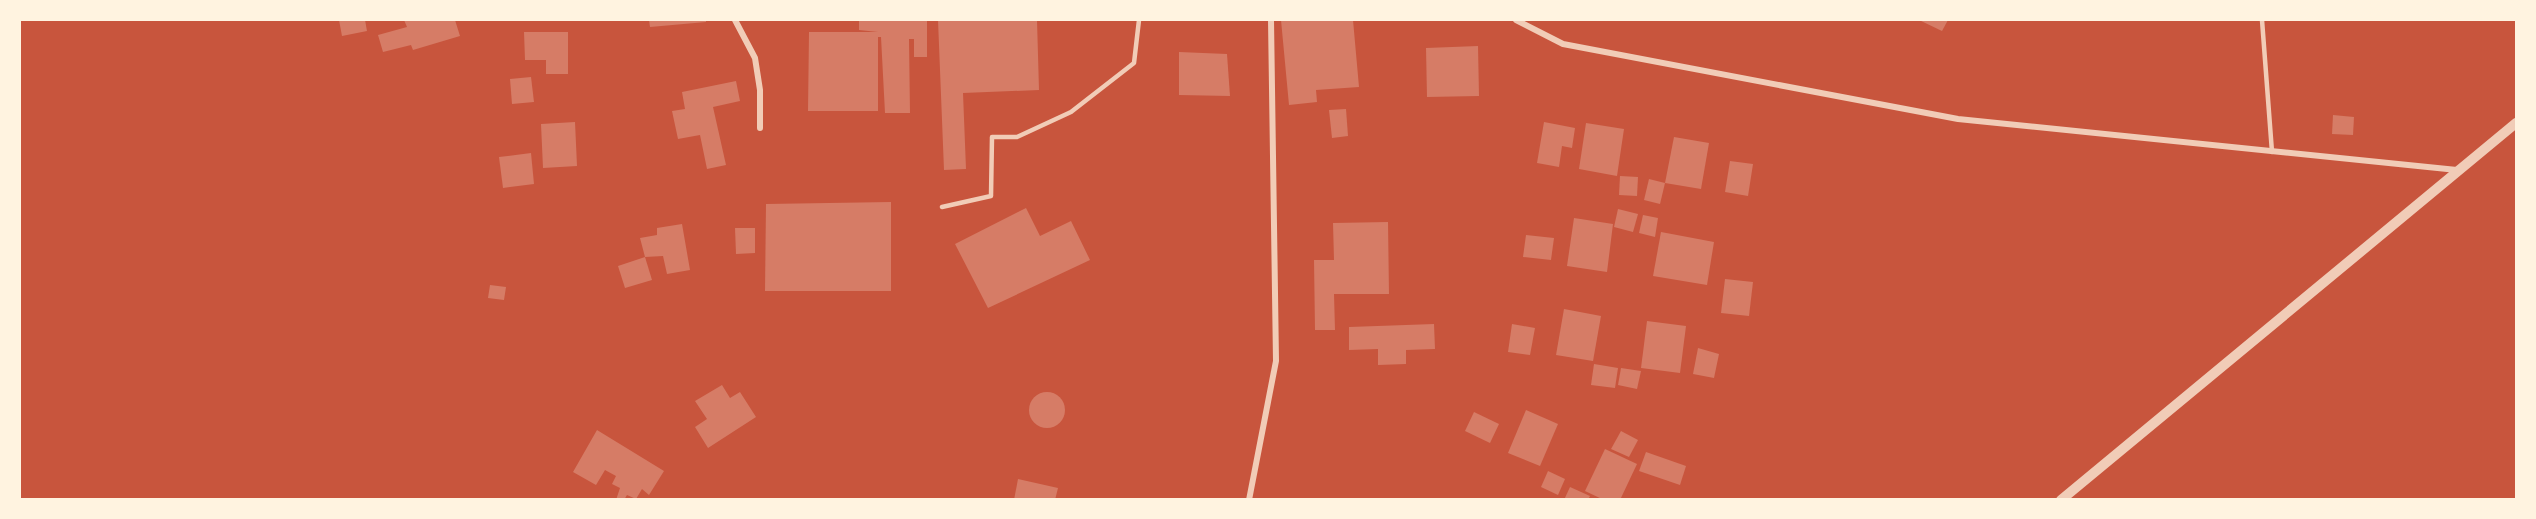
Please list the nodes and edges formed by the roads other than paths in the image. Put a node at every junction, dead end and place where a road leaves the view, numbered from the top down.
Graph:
1 (735, 20) edge
2 (1139, 20) edge
3 (1271, 20) edge
4 (1516, 20) edge
5 (2262, 20) edge
6 (2517, 123) edge
7 (760, 128) dead end
8 (2272, 152) junction
9 (2458, 170) junction
10 (942, 207) dead end
11 (1249, 500) edge
12 (2061, 500) edge

1 - 7 street
2 - 10 lane
3 - 11 street
4 - 8 street
5 - 8 lane
6 - 9 street
8 - 9 street
9 - 12 street

